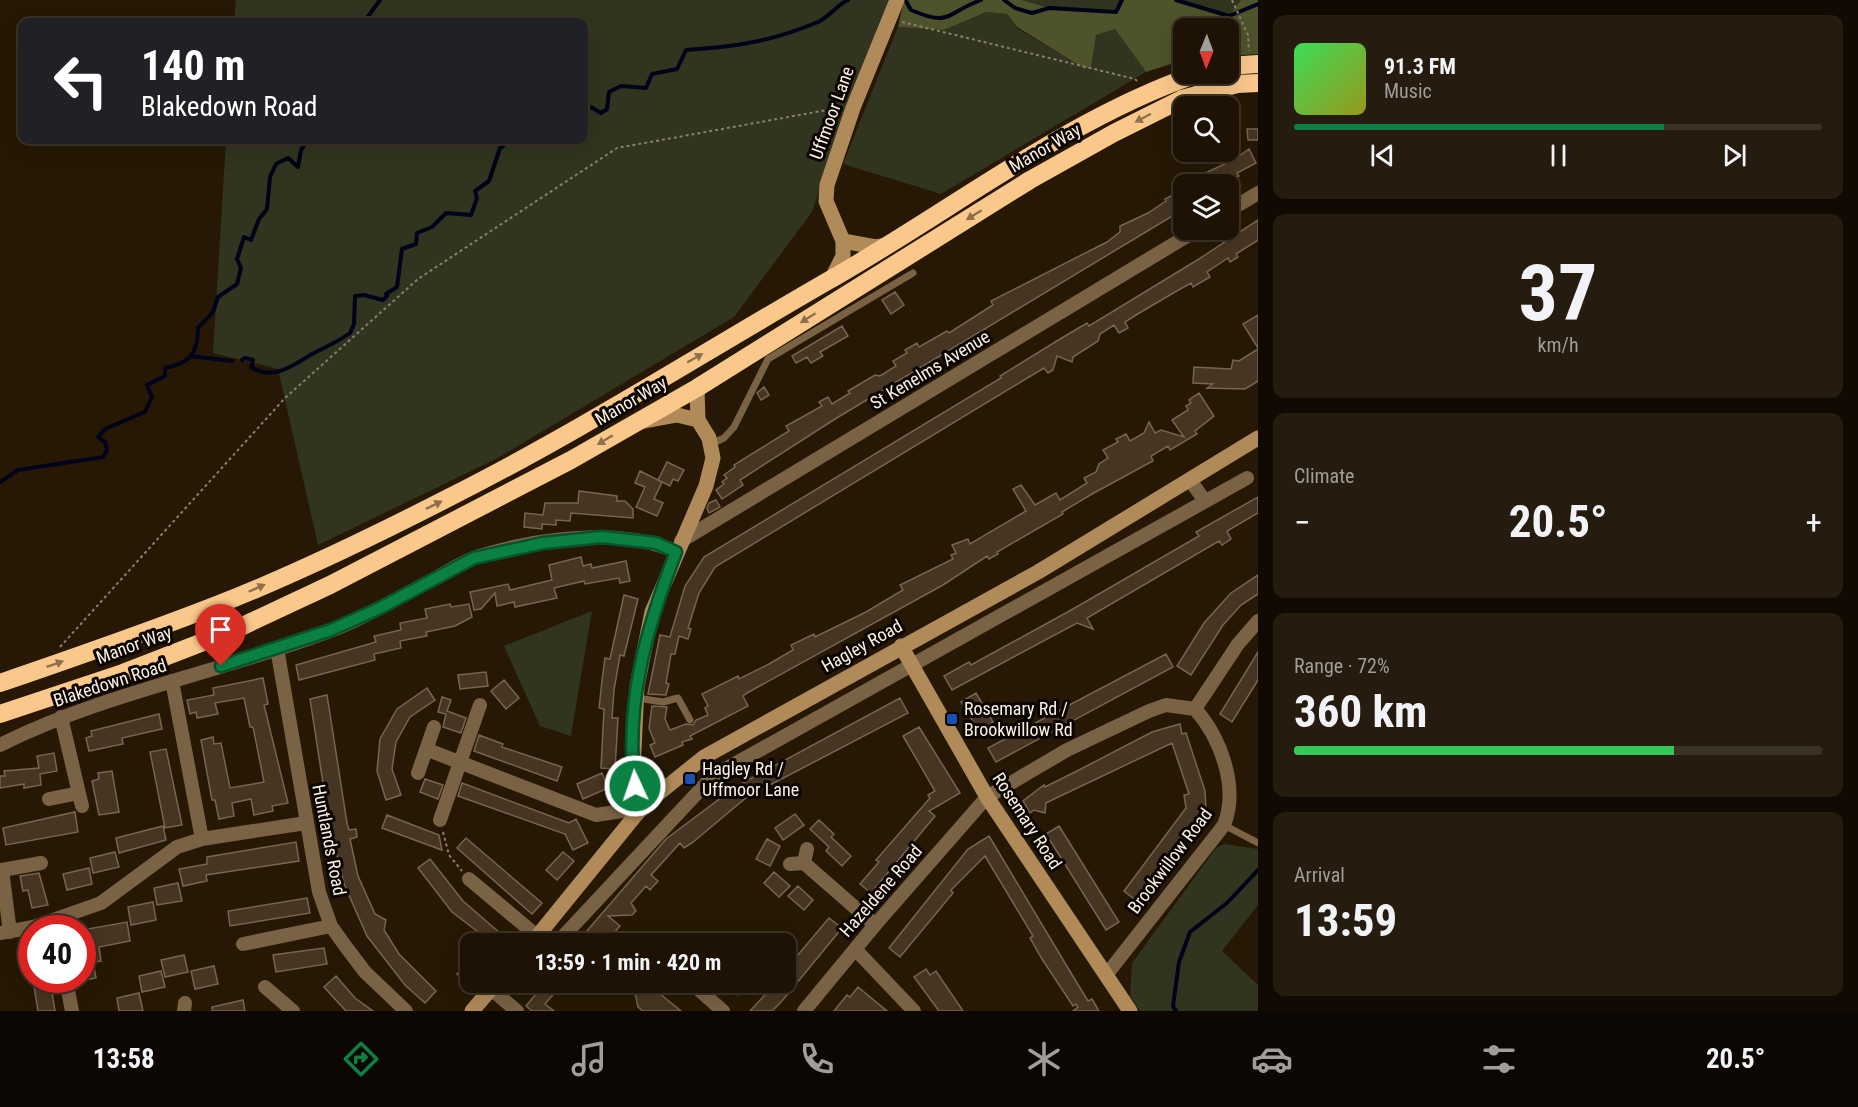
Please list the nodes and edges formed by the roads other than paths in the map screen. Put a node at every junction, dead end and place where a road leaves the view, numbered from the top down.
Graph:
1 (897, 0) edge
2 (1254, 64) edge
3 (1239, 65) edge
4 (1173, 83) edge
5 (1258, 83) edge
6 (1258, 193) edge
7 (1239, 204) edge
8 (1181, 240) edge
9 (843, 241) junction
10 (889, 245) junction
11 (913, 273) dead end
12 (831, 280) junction
13 (697, 388) junction
14 (698, 420) junction
15 (633, 423) junction
16 (1258, 438) edge
17 (711, 444) junction
18 (1247, 478) dead end
19 (1190, 480) junction
20 (1206, 501) junction
21 (678, 547) junction
22 (1258, 621) edge
23 (901, 646) junction
24 (277, 648) junction
25 (911, 667) junction
26 (172, 681) junction
27 (0, 683) edge
28 (636, 698) junction
29 (480, 705) dead end
30 (1195, 709) junction
31 (0, 714) edge
32 (61, 717) junction
33 (690, 720) dead end
34 (434, 727) dead end
35 (0, 745) edge
36 (428, 750) junction
37 (459, 761) junction
38 (418, 773) dead end
39 (987, 797) junction
40 (49, 799) dead end
41 (648, 802) junction
42 (635, 816) junction
43 (440, 820) road end
44 (306, 823) junction
45 (1224, 825) junction
46 (202, 839) junction
47 (1258, 843) edge
48 (800, 859) dead end
49 (41, 863) dead end
50 (469, 879) road end
51 (75, 915) edge
52 (553, 918) junction
53 (875, 925) junction
54 (331, 926) junction
55 (569, 927) junction
56 (5, 933) edge
57 (527, 933) edge
58 (540, 933) edge
59 (564, 933) edge
60 (243, 944) dead end
61 (855, 949) junction
62 (1107, 974) junction
63 (265, 987) dead end
64 (69, 993) edge
65 (488, 993) edge
66 (500, 993) edge
67 (705, 993) edge
68 (72, 1011) edge
69 (292, 1011) edge
70 (406, 1011) edge
71 (472, 1011) edge
72 (517, 1011) edge
73 (723, 1011) edge
74 (804, 1011) edge
75 (914, 1011) edge
76 (1130, 1011) edge

1 - 9 street, Uffmoor Lane
2 - 3 highway
4 - 10 highway, Manor Way
5 -> 13 highway, Manor Way
6 - 7 street
8 - 21 street, St Kenelms Avenue
9 - 10 street
9 - 12 street
10 - 12 highway, Manor Way
11 - 17 lane
27 -> 12 highway, Manor Way
13 - 14 street
13 - 15 highway, Manor Way
14 - 15 street
14 - 17 street
15 -> 31 highway, Manor Way
16 - 19 street, Hagley Road
17 - 21 street
18 - 20 street
19 - 20 street
19 - 23 street, Hagley Road
20 - 25 street
21 - 24 street, Blakedown Road
21 - 28 street
22 - 30 street
23 - 25 street, Rosemary Road
23 - 41 street, Hagley Road
24 - 26 street, Blakedown Road
24 - 44 street, Huntlands Road
25 - 39 street, Rosemary Road
25 - 55 street
26 - 32 street, Blakedown Road
26 - 46 street
28 - 33 lane
28 - 41 street
29 - 37 street
30 - 39 street
30 - 45 street, Brookwillow Road
32 - 35 street, Blakedown Road
32 - 40 street
34 - 36 street
36 - 37 street
36 - 38 street
37 - 42 street
37 - 43 street
39 - 53 street, Hazeldene Road
39 - 62 street, Rosemary Road
41 - 42 street, Hagley Road
42 - 52 street, Hagley Road
44 - 46 street
44 - 54 street, Huntlands Road
45 - 47 lane
45 - 62 street, Brookwillow Road
46 - 51 street
48 - 53 street
49 - 56 street
50 - 57 street
52 - 55 street
52 - 58 street, Hagley Road
53 - 61 street, Hazeldene Road
54 - 60 street
54 - 70 street, Huntlands Road
55 - 59 street
61 - 74 street, Hazeldene Road
61 - 75 street
62 - 76 street, Rosemary Road
63 - 69 street
64 - 68 street
65 - 71 street
66 - 72 street
67 - 73 street

